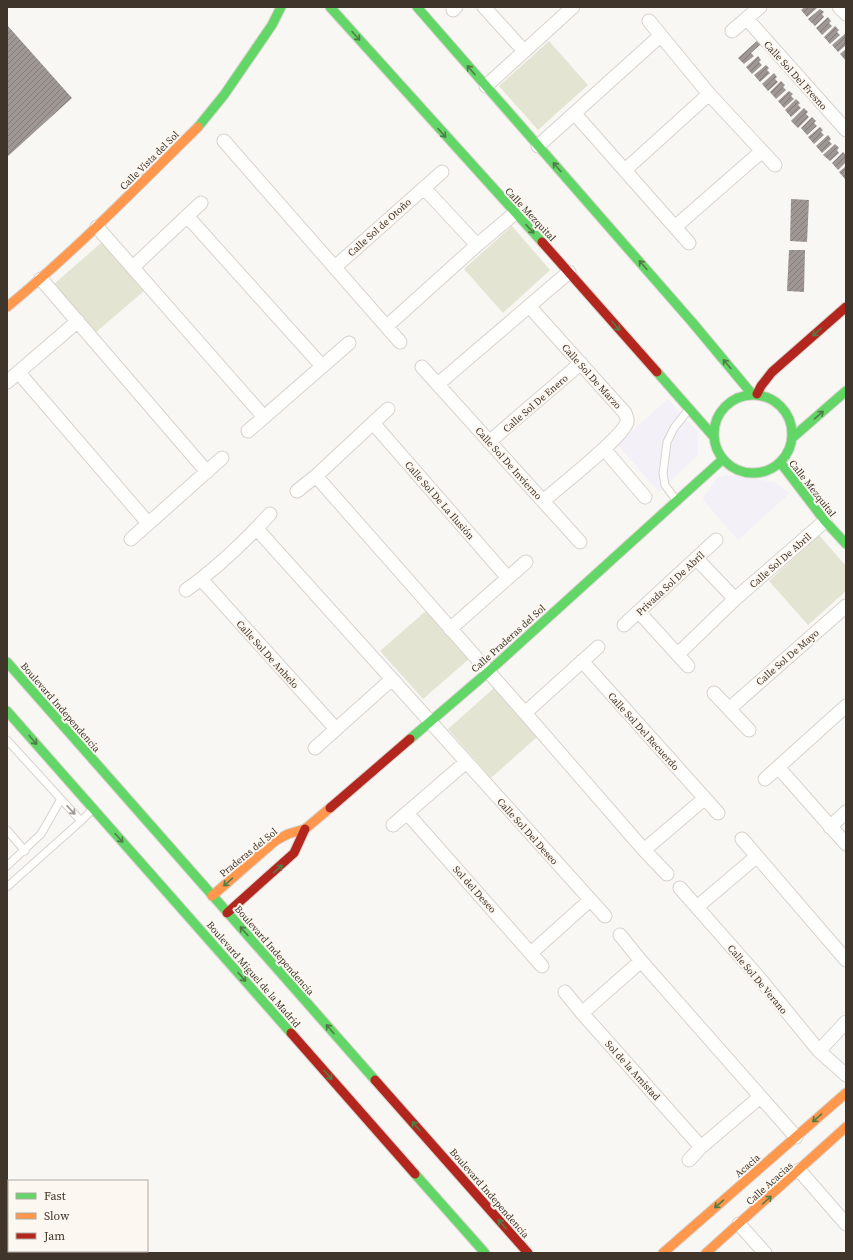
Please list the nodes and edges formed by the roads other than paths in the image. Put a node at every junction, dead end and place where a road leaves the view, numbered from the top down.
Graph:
1 (280, 7) edge
2 (330, 7) edge
3 (417, 7) edge
4 (484, 7) edge
5 (573, 7) edge
6 (760, 7) edge
7 (839, 7) edge
8 (846, 14) edge
9 (747, 19) junction
10 (649, 21) dead end
11 (732, 31) dead end
12 (660, 36) junction
13 (524, 51) junction
14 (486, 86) junction
15 (709, 94) junction
16 (575, 114) junction
17 (846, 130) edge
18 (224, 141) dead end
19 (538, 146) junction
20 (762, 151) junction
21 (775, 165) dead end
22 (625, 170) junction
23 (442, 172) dead end
24 (424, 188) junction
25 (200, 203) dead end
26 (515, 213) junction
27 (187, 216) junction
28 (97, 227) junction
29 (675, 228) junction
30 (689, 243) dead end
31 (477, 245) junction
32 (133, 267) junction
33 (335, 267) junction
34 (569, 272) junction
35 (41, 279) junction
36 (529, 306) junction
37 (7, 307) edge
38 (846, 307) edge
39 (78, 321) junction
40 (387, 326) junction
41 (400, 342) dead end
42 (349, 343) dead end
43 (581, 363) junction
44 (322, 366) junction
45 (422, 367) dead end
46 (19, 373) junction
47 (7, 382) edge
48 (438, 384) junction
49 (846, 391) edge
50 (754, 394) junction
51 (388, 409) dead end
52 (689, 409) junction
53 (264, 416) junction
54 (373, 423) junction
55 (248, 431) dead end
56 (714, 437) junction
57 (792, 438) junction
58 (490, 442) junction
59 (604, 449) junction
60 (222, 458) dead end
61 (723, 459) junction
62 (780, 462) junction
63 (207, 472) junction
64 (316, 476) junction
65 (297, 491) dead end
66 (645, 497) dead end
67 (676, 500) junction
68 (543, 501) junction
69 (270, 514) dead end
70 (825, 521) junction
71 (148, 523) junction
72 (257, 528) junction
73 (131, 539) dead end
74 (716, 540) dead end
75 (580, 542) dead end
76 (846, 544) edge
77 (696, 558) junction
78 (526, 562) dead end
79 (508, 578) junction
80 (201, 579) junction
81 (186, 590) dead end
82 (736, 599) junction
83 (846, 606) edge
84 (638, 612) junction
85 (624, 625) dead end
86 (450, 629) junction
87 (598, 647) dead end
88 (678, 654) junction
89 (582, 661) junction
90 (7, 662) edge
91 (688, 666) dead end
92 (488, 672) junction
93 (392, 679) junction
94 (714, 693) dead end
95 (846, 706) edge
96 (729, 709) junction
97 (7, 711) edge
98 (525, 713) junction
99 (430, 721) junction
100 (336, 729) junction
101 (749, 730) dead end
102 (7, 740) edge
103 (315, 748) dead end
104 (466, 762) junction
105 (778, 767) junction
106 (765, 779) dead end
107 (61, 799) junction
108 (704, 799) junction
109 (93, 809) junction
110 (846, 812) edge
111 (407, 813) junction
112 (718, 813) dead end
113 (81, 821) junction
114 (393, 825) dead end
115 (830, 827) junction
116 (305, 829) junction
117 (7, 830) edge
118 (742, 839) dead end
119 (846, 844) edge
120 (644, 850) junction
121 (25, 851) junction
122 (756, 857) junction
123 (7, 866) edge
124 (667, 874) dead end
125 (7, 887) edge
126 (680, 888) dead end
127 (212, 896) junction
128 (590, 900) junction
129 (697, 907) junction
130 (227, 913) junction
131 (605, 916) dead end
132 (620, 935) dead end
133 (531, 953) junction
134 (846, 960) edge
135 (642, 961) junction
136 (542, 966) dead end
137 (565, 992) dead end
138 (582, 1013) junction
139 (846, 1022) edge
140 (819, 1051) junction
141 (846, 1075) edge
142 (846, 1093) edge
143 (760, 1097) junction
144 (846, 1127) edge
145 (796, 1137) junction
146 (701, 1147) junction
147 (689, 1160) dead end
148 (799, 1170) junction
149 (739, 1224) junction
150 (846, 1224) edge
151 (485, 1253) edge
152 (528, 1253) edge
153 (663, 1253) edge
154 (706, 1253) edge
155 (765, 1253) edge

1 - 28 street, Calle Vista del Sol
2 -> 26 street, Calle Mezquital
14 -> 3 street
4 - 13 street
5 - 13 street
6 - 9 street
7 - 8 street
9 - 11 street
9 - 17 street, Calle Sol Del Fresno
10 - 12 street
12 - 15 street
12 - 16 street
13 - 14 street
14 - 19 street
15 - 20 street
15 - 22 street
16 - 19 street
16 - 22 street
18 - 33 street
50 -> 19 street
20 - 21 street
20 - 29 street
22 - 29 street
23 - 24 street, Calle Sol de Otoño
24 - 31 street
24 - 33 street, Calle Sol de Otoño
25 - 27 street
26 - 31 street
26 -> 34 street, Calle Mezquital
27 - 32 street
27 - 44 street
28 - 32 street
28 - 35 street, Calle Vista del Sol
29 - 30 street
31 - 40 street
32 - 53 street
33 - 40 street
34 - 36 street
34 -> 52 street, Calle Mezquital
35 - 37 street, Calle Vista del Sol
35 - 39 street
36 - 43 street, Calle Sol De Marzo
36 - 48 street
38 -> 50 street
39 - 46 street
39 - 63 street
40 - 41 street
42 - 44 street
43 - 58 street, Calle Sol De Enero
43 - 59 street, Calle Sol De Marzo
44 - 53 street
45 - 48 street, Calle Sol De Invierno
46 - 47 street
46 - 71 street
48 - 58 street, Calle Sol De Invierno
57 -> 49 street
50 - 56 street
50 - 57 street
51 - 54 street
52 - 56 street, Calle Mezquital
52 - 67 lane
53 - 55 street
54 - 64 street
54 - 79 street, Calle Sol De La Ilusión
56 - 61 street
57 - 62 street
58 - 68 street, Calle Sol De Invierno
59 - 66 street
59 - 68 street, Calle Sol De Marzo
60 - 63 street
61 - 62 street
61 - 67 street, Calle Praderas del Sol
62 - 70 street, Calle Mezquital
63 - 71 street
64 - 65 street
64 - 86 street
67 - 92 street, Calle Praderas del Sol
68 - 75 street, Calle Sol De Invierno
69 - 72 street
70 - 76 street, Calle Mezquital
70 - 82 street, Calle Sol De Abril
71 - 73 street
72 - 80 street
72 - 93 street
74 - 77 street, Privada Sol De Abril
77 - 82 street
77 - 84 street, Privada Sol De Abril
78 - 79 street
79 - 86 street
80 - 81 street
80 - 100 street, Calle Sol De Anhelo
82 - 88 street, Calle Sol De Abril
83 - 96 street, Calle Sol De Mayo
84 - 85 street, Privada Sol De Abril
84 - 88 street
86 - 92 street
87 - 89 street
88 - 91 street
89 - 98 street
89 - 108 street, Calle Sol Del Recuerdo
90 - 127 street, Boulevard Independencia
92 - 98 street
92 - 99 street, Calle Praderas del Sol
93 - 99 street
93 - 100 street
94 - 96 street
95 - 105 street
96 - 101 street
97 -> 109 street, Boulevard Miguel de la Madrid
98 - 120 street
99 - 104 street, Calle Sol Del Deseo
99 - 116 street, Calle Praderas del Sol
100 - 103 street
102 - 107 lane
104 - 111 street
104 - 128 street, Calle Sol Del Deseo
105 - 106 street
105 - 115 street
107 -> 113 lane
107 - 121 lane
108 - 112 street, Calle Sol Del Recuerdo
108 - 120 street
109 - 113 lane
109 -> 151 street, Boulevard Miguel de la Madrid
110 - 115 street
111 - 114 street
111 - 133 street, Sol del Deseo
113 - 125 lane
115 - 119 street
116 -> 127 street, Praderas del Sol
130 -> 116 street
117 - 121 lane
118 - 122 street
120 - 124 street
121 - 123 lane
122 - 129 street
122 - 134 street
126 - 129 street, Calle Sol De Verano
127 - 130 street, Boulevard Independencia
128 - 131 street, Calle Sol Del Deseo
128 - 133 street
129 - 140 street, Calle Sol De Verano
152 -> 130 street, Boulevard Independencia
132 - 135 street
133 - 136 street, Sol del Deseo
135 - 138 street
135 - 143 street
137 - 138 street, Sol de la Amistad
138 - 146 street, Sol de la Amistad
139 - 140 street
140 - 141 street, Calle Sol De Verano
142 -> 145 street, Acacia
143 - 145 street
143 - 146 street
144 - 148 street, Calle Acacias
145 -> 153 street, Acacia
146 - 147 street
149 -> 148 street, Calle Acacias
148 - 150 street
149 - 154 street, Calle Acacias
149 - 155 street

